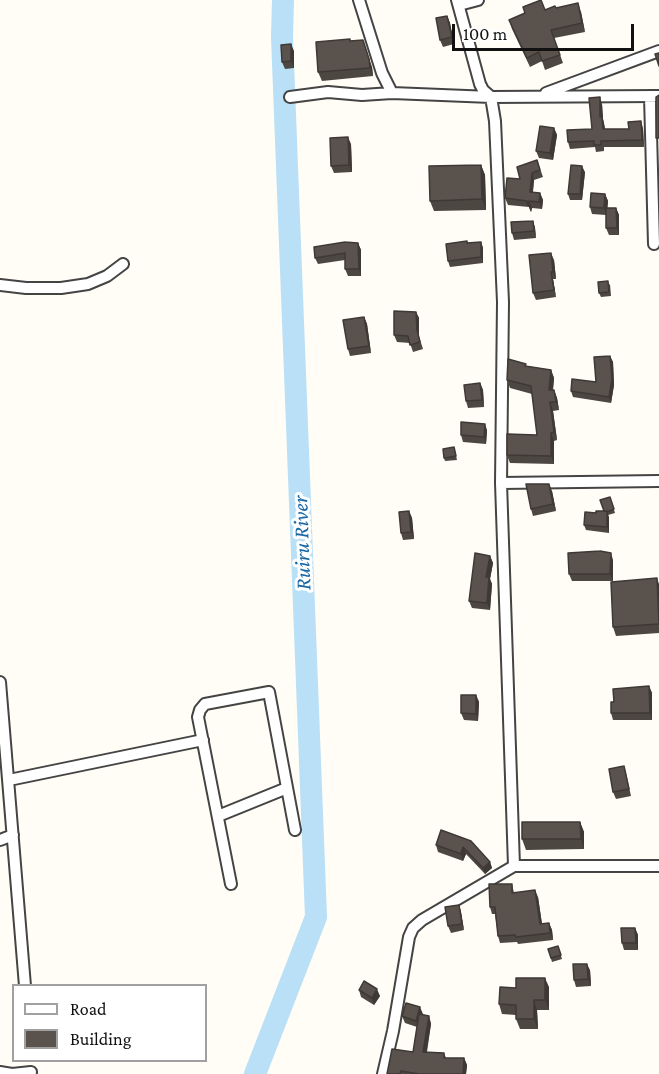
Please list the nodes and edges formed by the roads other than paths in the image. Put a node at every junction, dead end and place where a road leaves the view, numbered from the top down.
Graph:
1 (359, 0) edge
2 (478, 0) edge
3 (458, 3) edge
4 (659, 51) edge
5 (392, 93) junction
6 (655, 96) edge
7 (290, 97) dead end
8 (491, 97) junction
9 (537, 97) junction
10 (654, 244) dead end
11 (123, 264) dead end
12 (0, 285) edge
13 (659, 481) edge
14 (501, 483) junction
15 (0, 682) edge
16 (203, 740) junction
17 (9, 780) junction
18 (287, 788) junction
19 (218, 816) junction
20 (295, 830) dead end
21 (13, 835) junction
22 (0, 840) edge
23 (514, 866) junction
24 (659, 866) edge
25 (231, 884) dead end
26 (25, 984) edge
27 (0, 1072) edge
28 (31, 1073) edge
29 (383, 1074) edge

1 - 5 street
2 - 3 street
3 - 8 street
4 - 9 street
5 - 7 street
5 - 8 street
6 - 9 street
6 - 10 street
8 - 9 street
8 - 14 street
11 - 12 street
13 - 14 street
14 - 23 street
15 - 17 street
16 - 17 street
16 - 18 street
16 - 19 street
17 - 21 street
18 - 19 street
18 - 20 street
19 - 25 street
21 - 22 street
21 - 26 street
23 - 24 street
23 - 29 street
27 - 28 street

